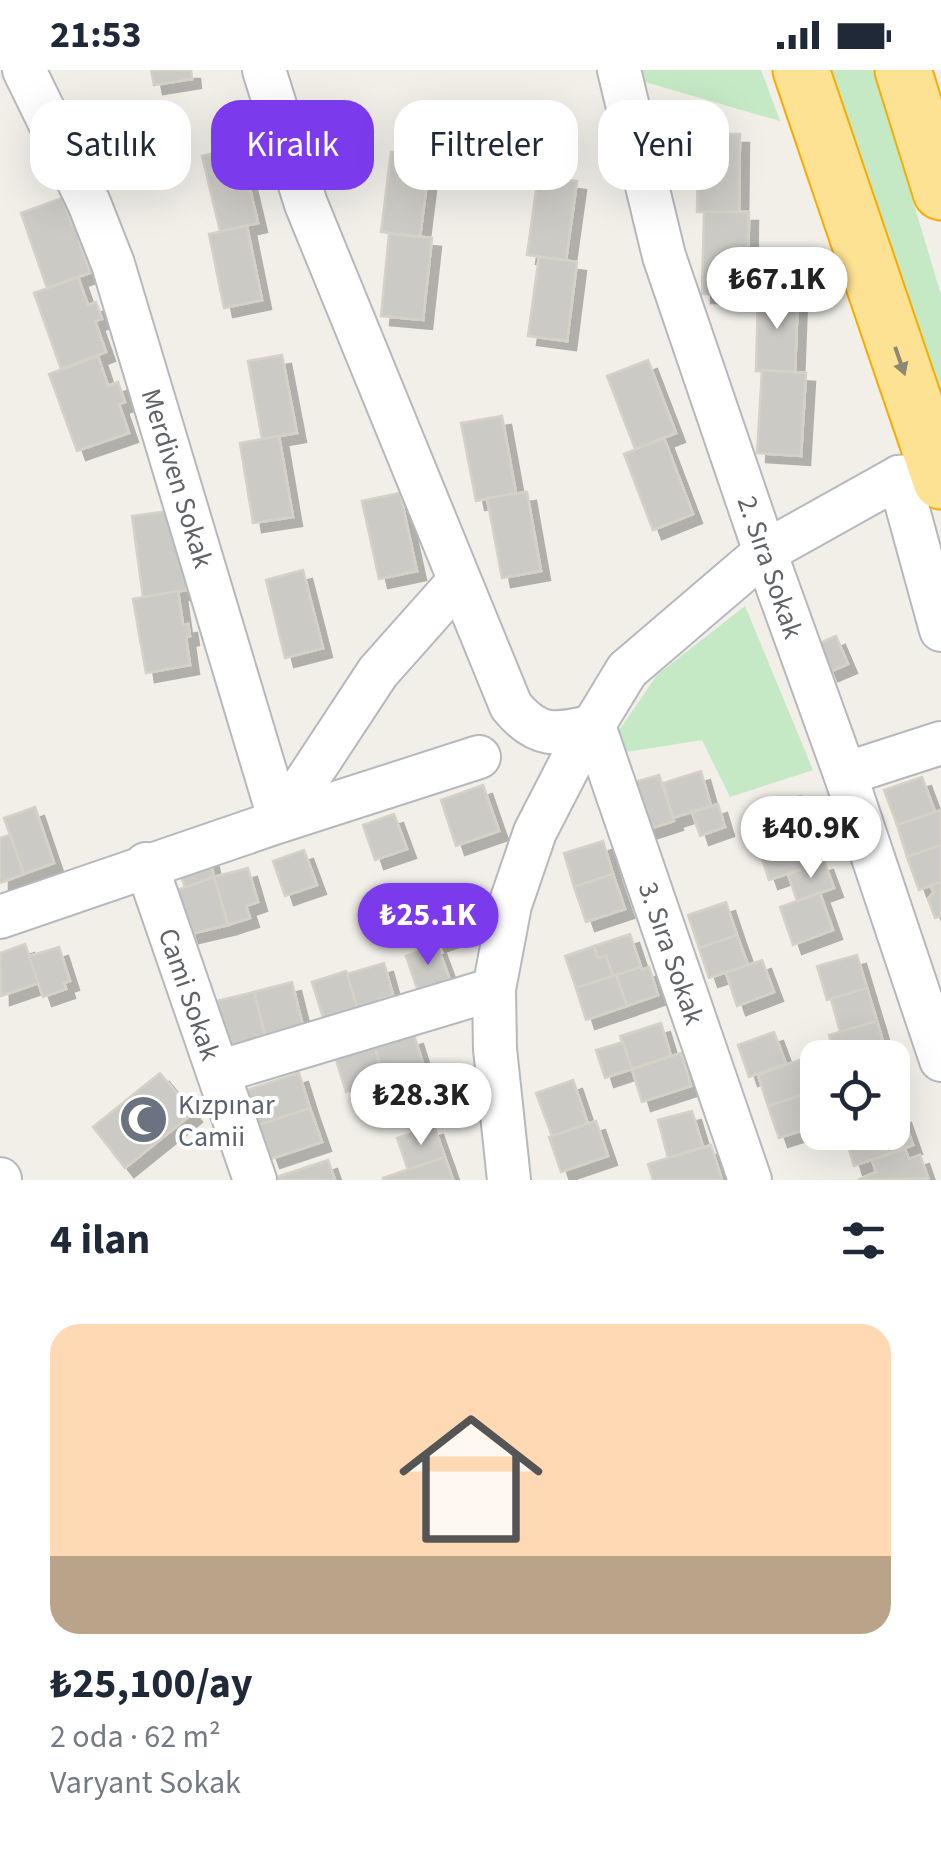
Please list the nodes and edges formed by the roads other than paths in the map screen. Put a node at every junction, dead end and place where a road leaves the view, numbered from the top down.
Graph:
1 (24, 70) edge
2 (264, 70) edge
3 (619, 70) edge
4 (801, 70) edge
5 (903, 70) edge
6 (941, 192) edge
7 (930, 476) edge
8 (765, 552) junction
9 (458, 582) junction
10 (941, 630) edge
11 (594, 726) junction
12 (941, 743) edge
13 (478, 757) dead end
14 (845, 774) junction
15 (280, 820) junction
16 (146, 864) junction
17 (0, 917) edge
18 (494, 989) junction
19 (941, 1060) edge
20 (218, 1072) junction
21 (255, 1180) edge
22 (509, 1180) edge
23 (750, 1180) edge

1 - 15 street, Merdiven Sokak
2 - 9 street
3 - 8 street, 2. Sıra Sokak
4 -> 7 highway
5 - 6 highway
7 - 8 street
7 - 10 street
8 - 11 street
8 - 14 street, 2. Sıra Sokak
9 - 11 street
9 - 15 street
11 - 18 street
11 - 23 street, 3. Sıra Sokak
12 - 14 street
13 - 15 street
14 - 19 street, 2. Sıra Sokak
15 - 16 street
16 - 17 street
16 - 20 street, Cami Sokak
18 - 20 street
18 - 22 street
20 - 21 street, Cami Sokak

